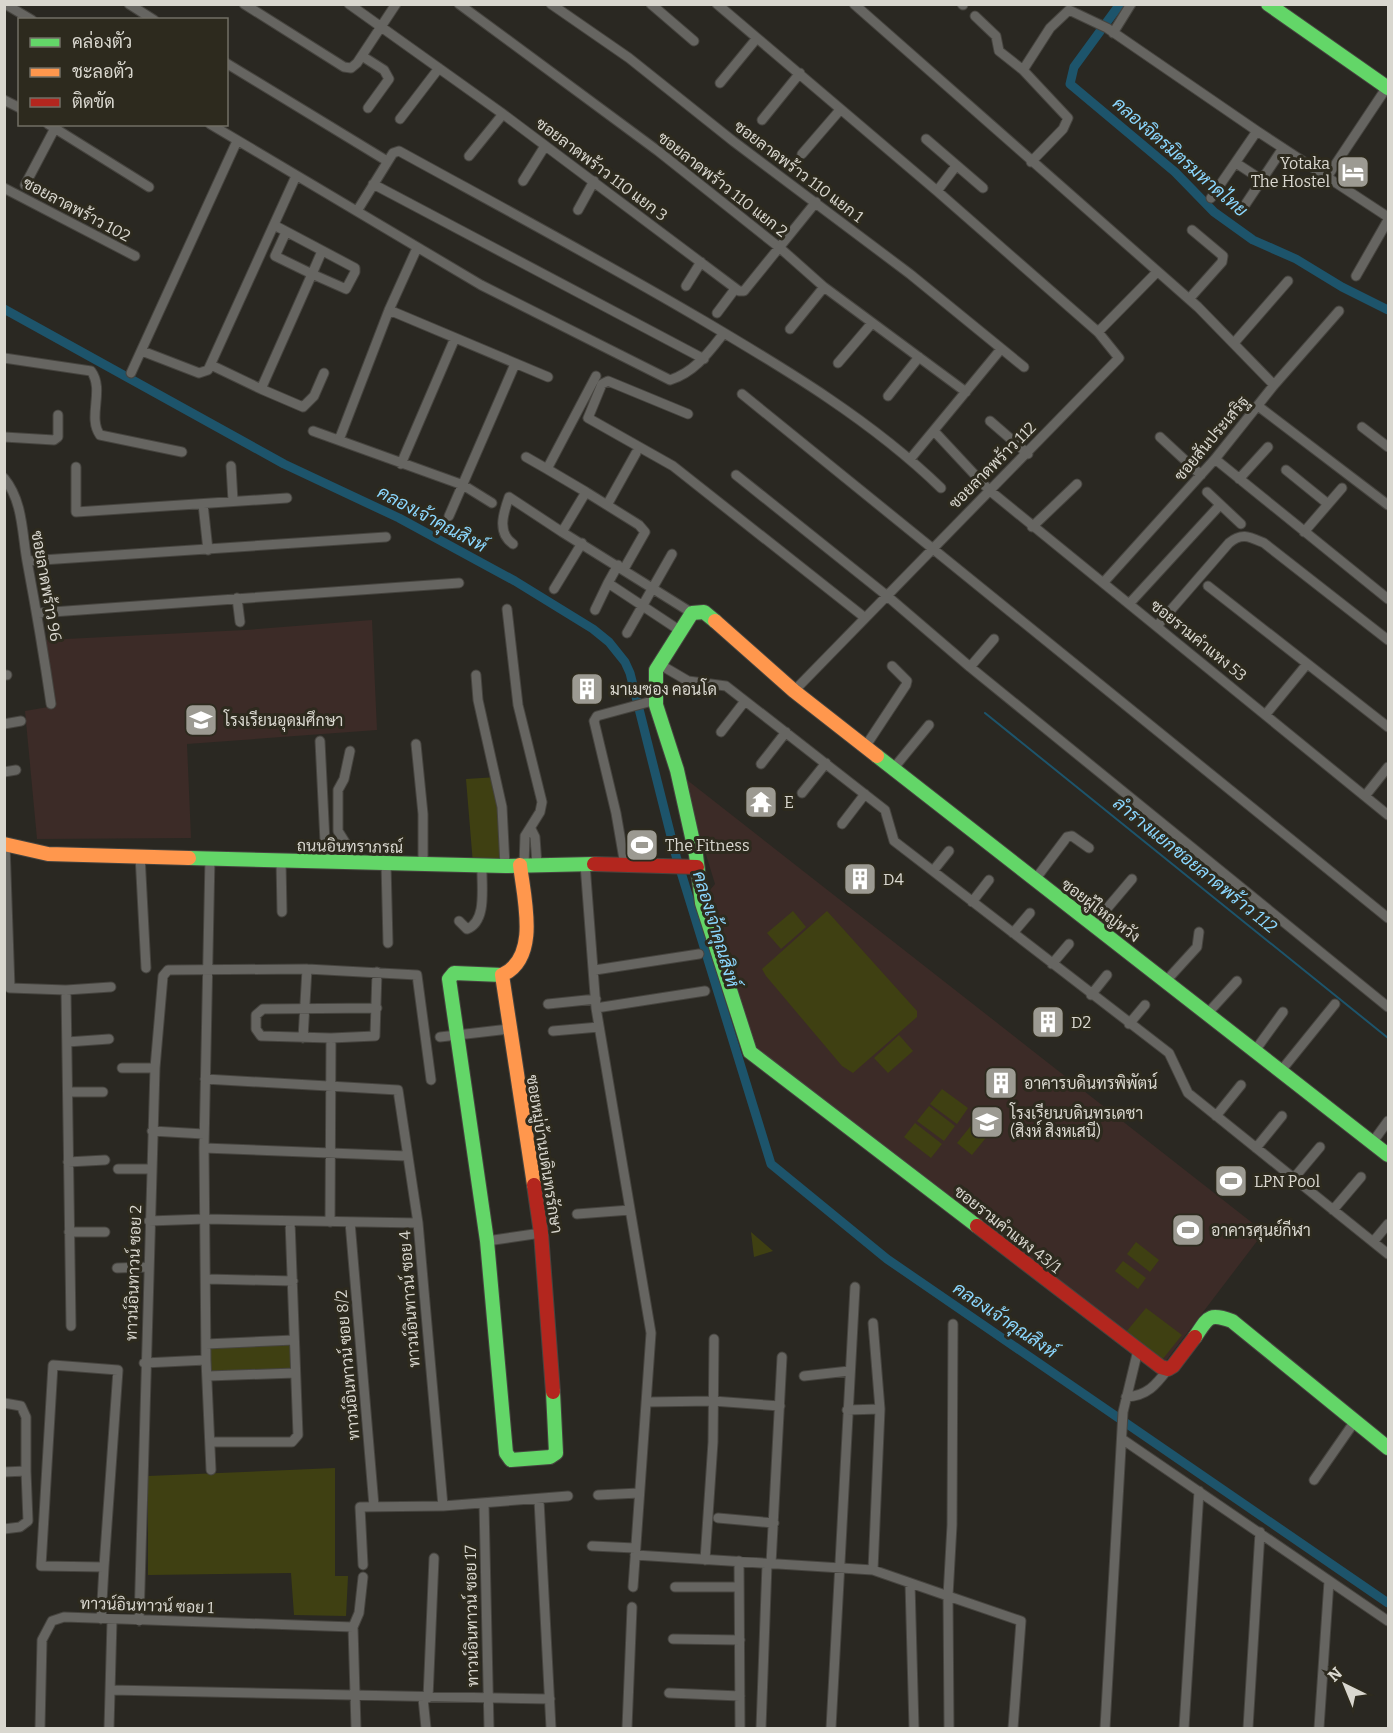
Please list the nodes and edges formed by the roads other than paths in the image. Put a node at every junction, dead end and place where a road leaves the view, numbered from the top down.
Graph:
1 (5, 4) edge
2 (129, 4) edge
3 (244, 4) edge
4 (349, 4) edge
5 (396, 4) edge
6 (459, 4) edge
7 (551, 4) edge
8 (651, 4) edge
9 (717, 4) edge
10 (854, 4) edge
11 (1131, 4) edge
12 (1268, 4) edge
13 (975, 16) dead end
14 (29, 18) edge
15 (151, 18) edge
16 (381, 27) junction
17 (1110, 31) junction
18 (757, 38) junction
19 (694, 41) dead end
20 (362, 56) junction
21 (228, 64) edge
22 (440, 68) junction
23 (1023, 70) junction
24 (800, 74) junction
25 (720, 83) dead end
26 (1388, 88) edge
27 (4, 100) edge
28 (18, 107) edge
29 (368, 108) dead end
30 (840, 110) junction
31 (503, 114) junction
32 (400, 119) dead end
33 (762, 120) dead end
34 (51, 126) edge
35 (213, 126) edge
36 (1257, 131) junction
37 (926, 139) dead end
38 (237, 141) junction
39 (545, 146) junction
40 (1283, 148) junction
41 (802, 154) dead end
42 (469, 156) dead end
43 (387, 161) junction
44 (1032, 162) junction
45 (1236, 163) junction
46 (956, 166) junction
47 (296, 176) junction
48 (1328, 177) junction
49 (1262, 180) junction
50 (523, 181) dead end
51 (594, 182) junction
52 (373, 184) junction
53 (25, 185) dead end
54 (149, 187) dead end
55 (4, 188) edge
56 (983, 188) dead end
57 (937, 191) junction
58 (1211, 198) dead end
59 (816, 202) junction
60 (1244, 208) dead end
61 (578, 210) dead end
62 (357, 211) junction
63 (1389, 218) edge
64 (274, 225) junction
65 (1192, 230) dead end
66 (286, 232) junction
67 (417, 248) junction
68 (780, 248) junction
69 (322, 251) junction
70 (135, 256) dead end
71 (701, 262) junction
72 (1157, 272) junction
73 (312, 274) junction
74 (1356, 276) dead end
75 (1288, 281) dead end
76 (686, 286) dead end
77 (824, 287) junction
78 (735, 289) junction
79 (1189, 299) junction
80 (389, 310) junction
81 (1339, 311) dead end
82 (717, 313) dead end
83 (872, 323) junction
84 (790, 329) dead end
85 (1098, 332) junction
86 (724, 333) junction
87 (454, 338) junction
88 (1234, 343) junction
89 (1001, 349) junction
90 (142, 351) junction
91 (919, 357) junction
92 (4, 358) edge
93 (704, 359) junction
94 (838, 363) dead end
95 (515, 364) junction
96 (211, 365) junction
97 (1024, 367) dead end
98 (131, 373) dead end
99 (324, 373) dead end
100 (596, 376) dead end
101 (548, 377) dead end
102 (1274, 385) junction
103 (261, 389) junction
104 (966, 392) junction
105 (742, 394) dead end
106 (888, 396) dead end
107 (1258, 406) junction
108 (688, 414) dead end
109 (58, 415) dead end
110 (990, 421) dead end
111 (1362, 427) dead end
112 (313, 431) dead end
113 (934, 431) junction
114 (4, 436) edge
115 (1160, 437) dead end
116 (339, 440) junction
117 (1268, 447) dead end
118 (1389, 447) edge
119 (182, 452) dead end
120 (636, 453) dead end
121 (1028, 454) junction
122 (526, 457) dead end
123 (910, 458) junction
124 (1215, 459) junction
125 (401, 464) junction
126 (231, 466) dead end
127 (76, 467) dead end
128 (547, 469) junction
129 (1286, 470) dead end
130 (1201, 474) junction
131 (736, 475) dead end
132 (4, 478) edge
133 (1239, 479) junction
134 (1077, 484) dead end
135 (463, 485) junction
136 (941, 488) dead end
137 (1342, 488) dead end
138 (989, 490) junction
139 (586, 492) junction
140 (1207, 492) dead end
141 (287, 498) dead end
142 (233, 501) junction
143 (492, 503) dead end
144 (203, 504) junction
145 (1328, 504) junction
146 (607, 505) junction
147 (1220, 505) junction
148 (1389, 505) edge
149 (449, 516) dead end
150 (1241, 524) dead end
151 (1032, 527) junction
152 (562, 532) junction
153 (1304, 532) junction
154 (386, 537) dead end
155 (582, 543) junction
156 (513, 544) dead end
157 (932, 548) junction
158 (208, 550) junction
159 (672, 554) dead end
160 (27, 561) junction
161 (621, 567) junction
162 (459, 583) dead end
163 (1103, 583) junction
164 (608, 584) junction
165 (1208, 586) dead end
166 (654, 587) junction
167 (554, 589) dead end
168 (886, 595) junction
169 (237, 598) junction
170 (1389, 599) edge
171 (1129, 603) junction
172 (642, 606) junction
173 (507, 609) dead end
174 (595, 610) dead end
175 (38, 613) junction
176 (692, 613) junction
177 (864, 617) junction
178 (240, 622) dead end
179 (1157, 626) junction
180 (679, 630) junction
181 (627, 633) dead end
182 (994, 639) dead end
183 (1389, 640) edge
184 (659, 664) junction
185 (1307, 664) junction
186 (892, 666) dead end
187 (969, 667) junction
188 (476, 675) dead end
189 (794, 691) junction
190 (745, 701) junction
191 (650, 702) junction
192 (51, 704) dead end
193 (1266, 714) junction
194 (21, 721) dead end
195 (4, 724) edge
196 (929, 725) dead end
197 (1389, 727) edge
198 (721, 732) dead end
199 (786, 732) junction
200 (320, 741) dead end
201 (416, 744) dead end
202 (865, 747) junction
203 (350, 751) dead end
204 (761, 764) dead end
205 (826, 764) junction
206 (1389, 767) edge
207 (893, 769) junction
208 (16, 770) dead end
209 (4, 772) edge
210 (802, 793) dead end
211 (865, 794) junction
212 (1365, 796) junction
213 (1389, 815) edge
214 (842, 824) dead end
215 (5, 844) edge
216 (1089, 848) dead end
217 (949, 851) dead end
218 (140, 855) junction
219 (210, 857) junction
220 (281, 861) junction
221 (326, 862) junction
222 (349, 862) junction
223 (386, 863) junction
224 (423, 864) junction
225 (585, 864) junction
226 (482, 865) junction
227 (527, 865) junction
228 (625, 865) junction
229 (505, 866) junction
230 (691, 868) junction
231 (933, 871) junction
232 (1132, 879) dead end
233 (989, 880) dead end
234 (1034, 880) junction
235 (972, 902) junction
236 (282, 912) dead end
237 (1030, 913) dead end
238 (1389, 918) edge
239 (459, 921) dead end
240 (1093, 925) junction
241 (1199, 932) dead end
242 (1013, 933) junction
243 (388, 943) dead end
244 (1069, 944) dead end
245 (699, 954) dead end
246 (1052, 964) junction
247 (146, 968) dead end
248 (208, 968) junction
249 (307, 969) junction
250 (595, 970) junction
251 (376, 972) junction
252 (502, 975) junction
253 (1107, 975) dead end
254 (1166, 981) junction
255 (1237, 981) dead end
256 (111, 987) dead end
257 (66, 990) junction
258 (705, 991) dead end
259 (1091, 994) junction
260 (548, 1004) dead end
261 (596, 1004) junction
262 (1335, 1004) dead end
263 (1145, 1005) dead end
264 (1389, 1007) edge
265 (377, 1008) junction
266 (304, 1009) junction
267 (1283, 1012) dead end
268 (1207, 1014) junction
269 (1129, 1024) junction
270 (599, 1028) junction
271 (509, 1029) junction
272 (553, 1031) dead end
273 (458, 1035) junction
274 (440, 1037) dead end
275 (303, 1038) junction
276 (331, 1038) junction
277 (109, 1039) dead end
278 (67, 1042) junction
279 (1254, 1052) junction
280 (122, 1068) dead end
281 (154, 1068) junction
282 (1280, 1072) junction
283 (205, 1079) junction
284 (431, 1080) dead end
285 (332, 1085) junction
286 (1240, 1085) dead end
287 (68, 1092) junction
288 (103, 1092) dead end
289 (1216, 1116) junction
290 (1282, 1116) dead end
291 (1389, 1121) edge
292 (152, 1131) junction
293 (204, 1134) junction
294 (1372, 1143) junction
295 (1320, 1147) dead end
296 (204, 1148) junction
297 (1256, 1148) junction
298 (331, 1154) junction
299 (1389, 1155) edge
300 (407, 1156) junction
301 (105, 1160) dead end
302 (68, 1161) junction
303 (117, 1169) dead end
304 (151, 1169) junction
305 (1361, 1177) dead end
306 (1294, 1178) junction
307 (630, 1210) junction
308 (1333, 1210) junction
309 (577, 1214) dead end
310 (205, 1219) junction
311 (149, 1221) junction
312 (290, 1221) junction
313 (330, 1222) junction
314 (350, 1222) junction
315 (418, 1223) junction
316 (1389, 1224) edge
317 (69, 1232) junction
318 (105, 1232) dead end
319 (541, 1233) junction
320 (487, 1241) junction
321 (1373, 1242) junction
322 (1389, 1254) edge
323 (148, 1267) junction
324 (117, 1268) dead end
325 (207, 1279) junction
326 (293, 1281) junction
327 (855, 1287) dead end
328 (873, 1323) dead end
329 (954, 1324) dead end
330 (71, 1326) dead end
331 (714, 1339) dead end
332 (294, 1340) junction
333 (206, 1344) junction
334 (1138, 1350) junction
335 (782, 1357) dead end
336 (206, 1360) junction
337 (144, 1363) junction
338 (1168, 1369) junction
339 (849, 1371) junction
340 (295, 1373) junction
341 (208, 1376) junction
342 (804, 1376) dead end
343 (1126, 1397) junction
344 (713, 1401) junction
345 (648, 1402) junction
346 (4, 1403) edge
347 (780, 1406) junction
348 (880, 1409) junction
349 (847, 1410) junction
350 (1355, 1421) junction
351 (1122, 1439) junction
352 (211, 1442) junction
353 (1389, 1448) edge
354 (211, 1470) dead end
355 (4, 1472) edge
356 (26, 1472) junction
357 (1314, 1480) dead end
358 (1199, 1491) junction
359 (639, 1493) junction
360 (598, 1495) dead end
361 (568, 1496) dead end
362 (539, 1500) junction
363 (484, 1504) junction
364 (375, 1506) junction
365 (442, 1506) junction
366 (718, 1518) dead end
367 (774, 1523) junction
368 (4, 1529) edge
369 (1260, 1532) junction
370 (592, 1546) dead end
371 (635, 1552) junction
372 (434, 1558) dead end
373 (705, 1560) junction
374 (739, 1562) junction
375 (769, 1564) junction
376 (363, 1565) dead end
377 (104, 1567) junction
378 (838, 1567) junction
379 (873, 1570) junction
380 (363, 1577) dead end
381 (1329, 1581) junction
382 (910, 1583) junction
383 (633, 1587) dead end
384 (675, 1587) dead end
385 (738, 1587) junction
386 (948, 1596) junction
387 (632, 1607) dead end
388 (101, 1619) junction
389 (112, 1620) junction
390 (139, 1620) junction
391 (1389, 1621) edge
392 (353, 1627) junction
393 (673, 1640) dead end
394 (740, 1640) junction
395 (110, 1690) junction
396 (669, 1693) dead end
397 (740, 1696) junction
398 (355, 1697) junction
399 (425, 1698) junction
400 (488, 1699) junction
401 (550, 1699) junction
402 (40, 1728) edge
403 (109, 1728) edge
404 (356, 1728) edge
405 (426, 1728) edge
406 (489, 1728) edge
407 (551, 1728) edge
408 (627, 1728) edge
409 (740, 1728) edge
410 (761, 1728) edge
411 (831, 1728) edge
412 (914, 1728) edge
413 (949, 1728) edge
414 (1013, 1728) edge
415 (1105, 1728) edge
416 (1184, 1728) edge
417 (1248, 1728) edge
418 (1319, 1728) edge

1 - 14 street
2 - 15 street
3 - 20 street
4 - 16 street, ซอยลาดพร้าว 110 แยก 3
5 - 16 street
6 - 68 street, ซอยลาดพร้าว 110 แยก 2
7 - 59 street, ซอยลาดพร้าว 110 แยก 1
8 - 19 street
9 - 18 street, ซอยลาดพร้าว 112
10 - 44 street
11 - 17 street
12 - 26 street
13 - 23 street
16 - 20 street
16 - 22 street, ซอยลาดพร้าว 110 แยก 3
17 - 23 street
17 - 36 street
18 - 24 street, ซอยลาดพร้าว 112
18 - 25 street
20 - 29 street
21 - 43 street
22 - 31 street, ซอยลาดพร้าว 110 แยก 3
22 - 32 street
23 - 44 street
24 - 30 street, ซอยลาดพร้าว 112
24 - 33 street
26 - 48 street
27 - 28 street
30 - 41 street
30 - 57 street, ซอยลาดพร้าว 112
31 - 39 street, ซอยลาดพร้าว 110 แยก 3
31 - 42 street
34 - 53 street
34 - 54 street
35 - 38 street
36 - 40 street
36 - 45 street
37 - 46 street
38 - 47 street
38 - 90 street
39 - 50 street
39 - 51 street, ซอยลาดพร้าว 110 แยก 3
40 - 48 street
40 - 49 street
43 - 52 street
43 - 86 street
44 - 72 street
45 - 49 street
45 - 58 street
46 - 56 street
46 - 57 street
47 - 62 street
47 - 64 street
48 - 63 street
49 - 60 street
51 - 61 street
51 - 71 street, ซอยลาดพร้าว 110 แยก 3
52 - 62 street
52 - 93 street
55 - 70 street, ซอยลาดพร้าว 102
57 - 85 street, ซอยลาดพร้าว 112
59 - 68 street
59 - 89 street, ซอยลาดพร้าว 110 แยก 1
62 - 67 street
63 - 74 street
64 - 66 street
64 - 96 street
65 - 79 street
66 - 69 street
66 - 73 street
67 - 80 street
67 - 93 street
68 - 77 street, ซอยลาดพร้าว 110 แยก 2
68 - 78 street
69 - 73 street
69 - 73 street
71 - 76 street
71 - 78 street, ซอยลาดพร้าว 110 แยก 3
72 - 79 street
72 - 85 street
73 - 103 street
75 - 88 street
77 - 83 street, ซอยลาดพร้าว 110 แยก 2
77 - 84 street
78 - 82 street
79 - 88 street
80 - 87 street
80 - 116 street
81 - 102 street, ซอยสันประเสริฐ
83 - 91 street, ซอยลาดพร้าว 110 แยก 2
83 - 94 street
85 - 121 street, ซอยลาดพร้าว 112
86 - 93 street
86 - 123 street
87 - 95 street
87 - 125 street
88 - 102 street
89 - 97 street, ซอยลาดพร้าว 110 แยก 1
89 - 104 street
90 - 96 street
90 - 98 street
91 - 104 street, ซอยลาดพร้าว 110 แยก 2
91 - 106 street
92 - 119 street
95 - 101 street
95 - 135 street
96 - 103 street
99 - 103 street
100 - 128 street
102 - 107 street, ซอยสันประเสริฐ
104 - 113 street
105 - 157 street
107 - 124 street, ซอยสันประเสริฐ
107 - 148 street
108 - 177 street
109 - 114 street
110 - 121 street
111 - 118 street
112 - 116 street
113 - 123 street
113 - 138 street, ซอยรามคำแหง 53
115 - 130 street
116 - 125 street
117 - 133 street
120 - 146 street
121 - 138 street, ซอยลาดพร้าว 112
122 - 128 street
123 - 136 street
124 - 130 street, ซอยสันประเสริฐ
124 - 133 street
125 - 135 street
126 - 142 street
127 - 144 street
128 - 139 street
129 - 145 street
130 - 163 street, ซอยสันประเสริฐ
131 - 168 street
132 - 160 street, ซอยลาดพร้าว 96
133 - 153 street
134 - 151 street
135 - 143 street
135 - 149 street
137 - 145 street
138 - 151 street, ซอยรามคำแหง 53
138 - 157 street, ซอยลาดพร้าว 112
139 - 146 street
139 - 152 street
140 - 147 street
141 - 142 street
142 - 144 street
144 - 158 street
145 - 153 street
146 - 161 street
147 - 150 street
147 - 171 street
151 - 163 street, ซอยรามคำแหง 53
152 - 155 street
152 - 156 street
153 - 170 street
154 - 158 street
155 - 161 street
155 - 167 street
157 - 168 street, ซอยลาดพร้าว 112
157 - 238 street
158 - 160 street
159 - 166 street
160 - 175 street, ซอยลาดพร้าว 96
161 - 164 street
161 - 166 street
162 - 169 street
163 - 171 street, ซอยรามคำแหง 53
164 - 172 street
164 - 174 street
165 - 185 street
166 - 172 street
166 - 176 street
168 - 177 street, ซอยลาดพร้าว 112
168 - 187 street
169 - 175 street
169 - 178 street
171 - 179 street, ซอยรามคำแหง 53
172 - 180 street
172 - 181 street
173 - 227 street
175 - 192 street, ซอยลาดพร้าว 96
176 - 180 street
176 - 189 street
177 - 189 street, ซอยลาดพร้าว 112
179 - 183 street
179 - 193 street, ซอยรามคำแหง 53
180 - 184 street
182 - 187 street
184 - 190 street
184 - 191 street
185 - 193 street
185 - 197 street
186 - 202 street
187 - 264 street
188 - 229 street
189 - 202 street, ซอยผู้ใหญ่หวัง
190 - 198 street
190 - 199 street
191 - 228 street
191 - 230 street
193 - 212 street, ซอยรามคำแหง 53
194 - 195 street
196 - 207 street
199 - 204 street
199 - 205 street
200 - 221 street
201 - 224 street
202 - 207 street, ซอยผู้ใหญ่หวัง
203 - 222 street
205 - 210 street
205 - 211 street
206 - 212 street
207 - 234 street, ซอยผู้ใหญ่หวัง
208 - 209 street
211 - 214 street
211 - 231 street
212 - 213 street, ซอยรามคำแหง 53
215 - 218 street, ถนนอินทราภรณ์
215 - 257 street
216 - 234 street
217 - 231 street
218 - 219 street, ถนนอินทราภรณ์
218 - 247 street
219 - 220 street, ถนนอินทราภรณ์
219 - 248 street
220 - 221 street, ถนนอินทราภรณ์
220 - 236 street
221 - 222 street, ถนนอินทราภรณ์
222 - 223 street, ถนนอินทราภรณ์
223 - 224 street, ถนนอินทราภรณ์
223 - 243 street
224 - 226 street, ถนนอินทราภรณ์
225 - 227 street, ถนนอินทราภรณ์
225 - 228 street, ถนนอินทราภรณ์
225 - 250 street
226 - 229 street, ถนนอินทราภรณ์
226 - 239 street
227 - 229 street, ถนนอินทราภรณ์
227 - 252 street
228 - 230 street, ถนนอินทราภรณ์
230 - 334 street, ซอยรามคำแหง 43/1
231 - 235 street
232 - 240 street
233 - 235 street
234 - 240 street, ซอยผู้ใหญ่หวัง
235 - 242 street
237 - 242 street
240 - 254 street, ซอยผู้ใหญ่หวัง
241 - 254 street
242 - 246 street
244 - 246 street
245 - 250 street
246 - 259 street
248 - 249 street, ทาวน์อินทาวน์ ซอย 2
248 - 281 street, ทาวน์อินทาวน์ ซอย 2
248 - 283 street
249 - 251 street, ทาวน์อินทาวน์ ซอย 2
249 - 266 street
250 - 261 street
251 - 265 street
251 - 284 street, ทาวน์อินทาวน์ ซอย 2
252 - 271 street, ซอยหมู่บ้านบดินทรรักษา
252 - 273 street
253 - 259 street
254 - 268 street, ซอยผู้ใหญ่หวัง
255 - 268 street
256 - 257 street
257 - 278 street
258 - 261 street
259 - 269 street
260 - 261 street
261 - 270 street
262 - 282 street
263 - 269 street
265 - 266 street
265 - 276 street
266 - 275 street
266 - 275 street
267 - 279 street
268 - 279 street, ซอยผู้ใหญ่หวัง
269 - 289 street
270 - 272 street
270 - 307 street
271 - 273 street
271 - 319 street, ซอยหมู่บ้านบดินทรรักษา
273 - 274 street
273 - 320 street
275 - 276 street
276 - 285 street
277 - 278 street
278 - 287 street
279 - 282 street, ซอยผู้ใหญ่หวัง
280 - 281 street
281 - 292 street, ทาวน์อินทาวน์ ซอย 2
282 - 294 street, ซอยผู้ใหญ่หวัง
283 - 285 street
283 - 293 street
285 - 298 street
285 - 300 street, ทาวน์อินทาวน์ ซอย 4
286 - 289 street
287 - 288 street
287 - 302 street
289 - 297 street
290 - 297 street
291 - 294 street
292 - 293 street
292 - 304 street, ทาวน์อินทาวน์ ซอย 2
293 - 296 street
294 - 299 street, ซอยผู้ใหญ่หวัง
295 - 306 street
296 - 298 street
296 - 310 street
297 - 306 street
298 - 300 street
298 - 313 street
300 - 315 street, ทาวน์อินทาวน์ ซอย 4
301 - 302 street
302 - 317 street
303 - 304 street
304 - 311 street, ทาวน์อินทาวน์ ซอย 2
305 - 308 street
306 - 308 street
307 - 309 street
307 - 345 street
308 - 321 street
310 - 311 street
310 - 312 street
310 - 325 street
311 - 323 street, ทาวน์อินทาวน์ ซอย 2
312 - 313 street
312 - 326 street
313 - 314 street
314 - 315 street
314 - 364 street, ทาวน์อินทาวน์ ซอย 8/2
315 - 365 street, ทาวน์อินทาวน์ ซอย 4
316 - 321 street
317 - 318 street
317 - 330 street
319 - 320 street
319 - 320 street, ซอยหมู่บ้านบดินทรรักษา
321 - 322 street
323 - 324 street
323 - 337 street, ทาวน์อินทาวน์ ซอย 2
325 - 326 street
325 - 333 street
326 - 332 street
327 - 339 street
328 - 348 street
329 - 386 street
331 - 344 street
332 - 333 street
332 - 340 street
333 - 336 street
334 - 338 street, ซอยรามคำแหง 43/1
334 - 343 street
335 - 347 street
336 - 337 street
336 - 341 street
337 - 390 street, ทาวน์อินทาวน์ ซอย 2
338 - 343 street
338 - 350 street
339 - 342 street
339 - 349 street
340 - 341 street
340 - 352 street
341 - 352 street
343 - 351 street
344 - 345 street
344 - 347 street
344 - 373 street
345 - 359 street
346 - 356 street
347 - 367 street
348 - 349 street
348 - 379 street
349 - 378 street
350 - 353 street
350 - 357 street
351 - 358 street
351 - 415 street
352 - 354 street
355 - 356 street
356 - 368 street
358 - 369 street
358 - 416 street
359 - 360 street
359 - 371 street
361 - 362 street
362 - 363 street
362 - 401 street
363 - 365 street
363 - 400 street, ทาวน์อินทาวน์ ซอย 17
364 - 365 street
364 - 376 street
366 - 367 street
367 - 375 street
369 - 381 street
369 - 417 street
370 - 371 street
371 - 373 street
371 - 383 street
372 - 399 street
373 - 374 street
374 - 375 street
374 - 385 street
375 - 378 street
375 - 410 street
377 - 377 street
377 - 388 street
378 - 379 street
378 - 411 street
379 - 382 street
380 - 392 street
381 - 391 street
381 - 418 street
382 - 386 street
382 - 412 street
384 - 385 street
385 - 394 street
386 - 413 street
386 - 414 street
387 - 408 street
388 - 389 street, ทาวน์อินทาวน์ ซอย 1
388 - 402 street, ทาวน์อินทาวน์ ซอย 1
389 - 390 street, ทาวน์อินทาวน์ ซอย 1
389 - 395 street
390 - 392 street, ทาวน์อินทาวน์ ซอย 1
392 - 398 street
393 - 394 street
394 - 397 street
395 - 398 street
395 - 403 street
396 - 397 street
397 - 409 street
398 - 399 street
398 - 404 street
399 - 400 street
399 - 405 street
400 - 401 street
400 - 406 street, ทาวน์อินทาวน์ ซอย 17
401 - 407 street

